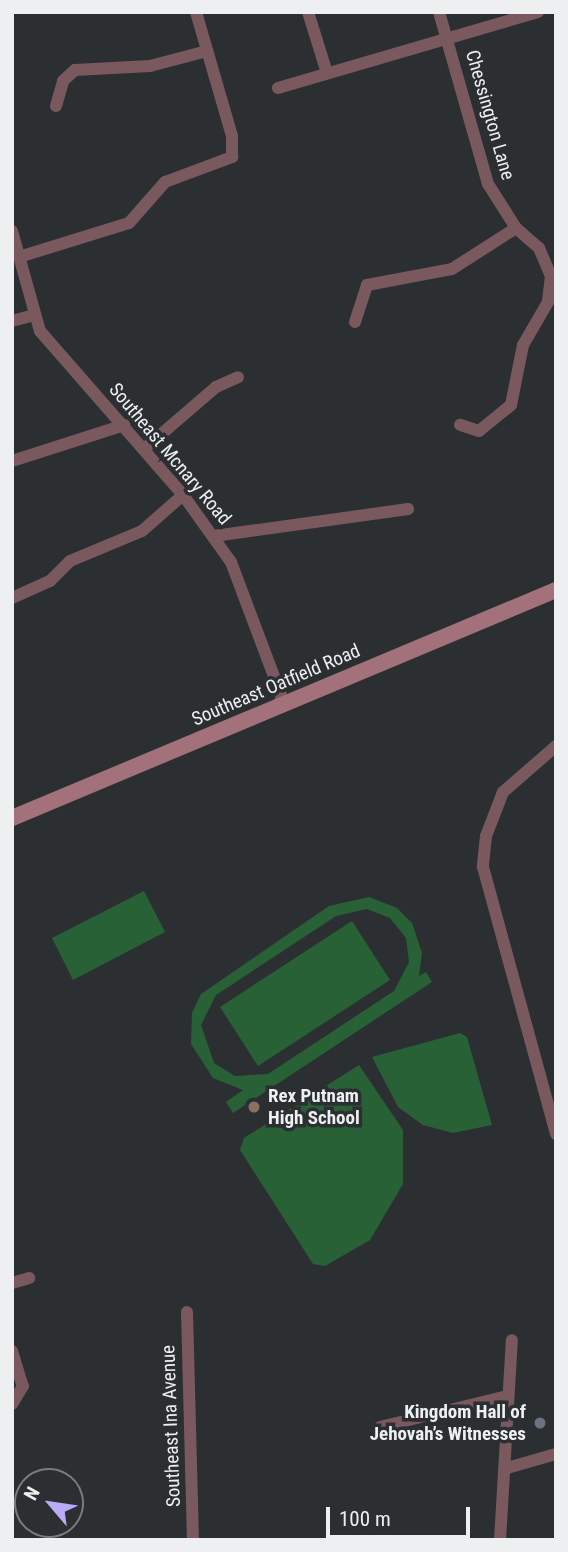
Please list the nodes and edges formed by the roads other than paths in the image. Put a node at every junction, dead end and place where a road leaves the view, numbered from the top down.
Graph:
1 (196, 12) edge
2 (308, 12) edge
3 (439, 12) edge
4 (538, 12) edge
5 (449, 37) junction
6 (207, 51) junction
7 (327, 73) junction
8 (278, 88) dead end
9 (56, 106) dead end
10 (516, 228) junction
11 (12, 232) edge
12 (19, 257) junction
13 (34, 314) junction
14 (12, 321) edge
15 (355, 322) dead end
16 (237, 377) dead end
17 (124, 425) junction
18 (460, 425) dead end
19 (144, 449) junction
20 (12, 461) edge
21 (183, 495) junction
22 (408, 509) dead end
23 (214, 536) junction
24 (556, 590) edge
25 (12, 598) edge
26 (275, 709) junction
27 (556, 746) edge
28 (12, 818) edge
29 (556, 1134) edge
30 (29, 1278) dead end
31 (12, 1283) edge
32 (187, 1312) dead end
33 (512, 1340) dead end
34 (12, 1351) edge
35 (507, 1396) junction
36 (12, 1404) edge
37 (380, 1427) dead end
38 (556, 1454) edge
39 (504, 1469) junction
40 (193, 1540) edge
41 (500, 1540) edge

1 - 6 street
2 - 7 street
3 - 5 street, Chessington Lane
4 - 5 street
5 - 7 street
5 - 10 street, Chessington Lane
6 - 9 street
6 - 12 street
7 - 8 street
10 - 15 street
10 - 18 street, Chessington Lane
11 - 12 street, Southeast Mcnary Road
12 - 13 street, Southeast Mcnary Road
13 - 14 street
13 - 17 street, Southeast Mcnary Road
16 - 19 street
17 - 19 street, Southeast Mcnary Road
17 - 20 street
19 - 21 street, Southeast Mcnary Road
21 - 23 street, Southeast Mcnary Road
21 - 25 street
22 - 23 street
23 - 26 street, Southeast Mcnary Road
24 - 26 main road, Southeast Oatfield Road
26 - 28 main road, Southeast Oatfield Road
27 - 29 street
30 - 31 street
32 - 40 street, Southeast Ina Avenue
33 - 35 street
34 - 36 street
35 - 37 street
35 - 39 street
38 - 39 street
39 - 41 street

